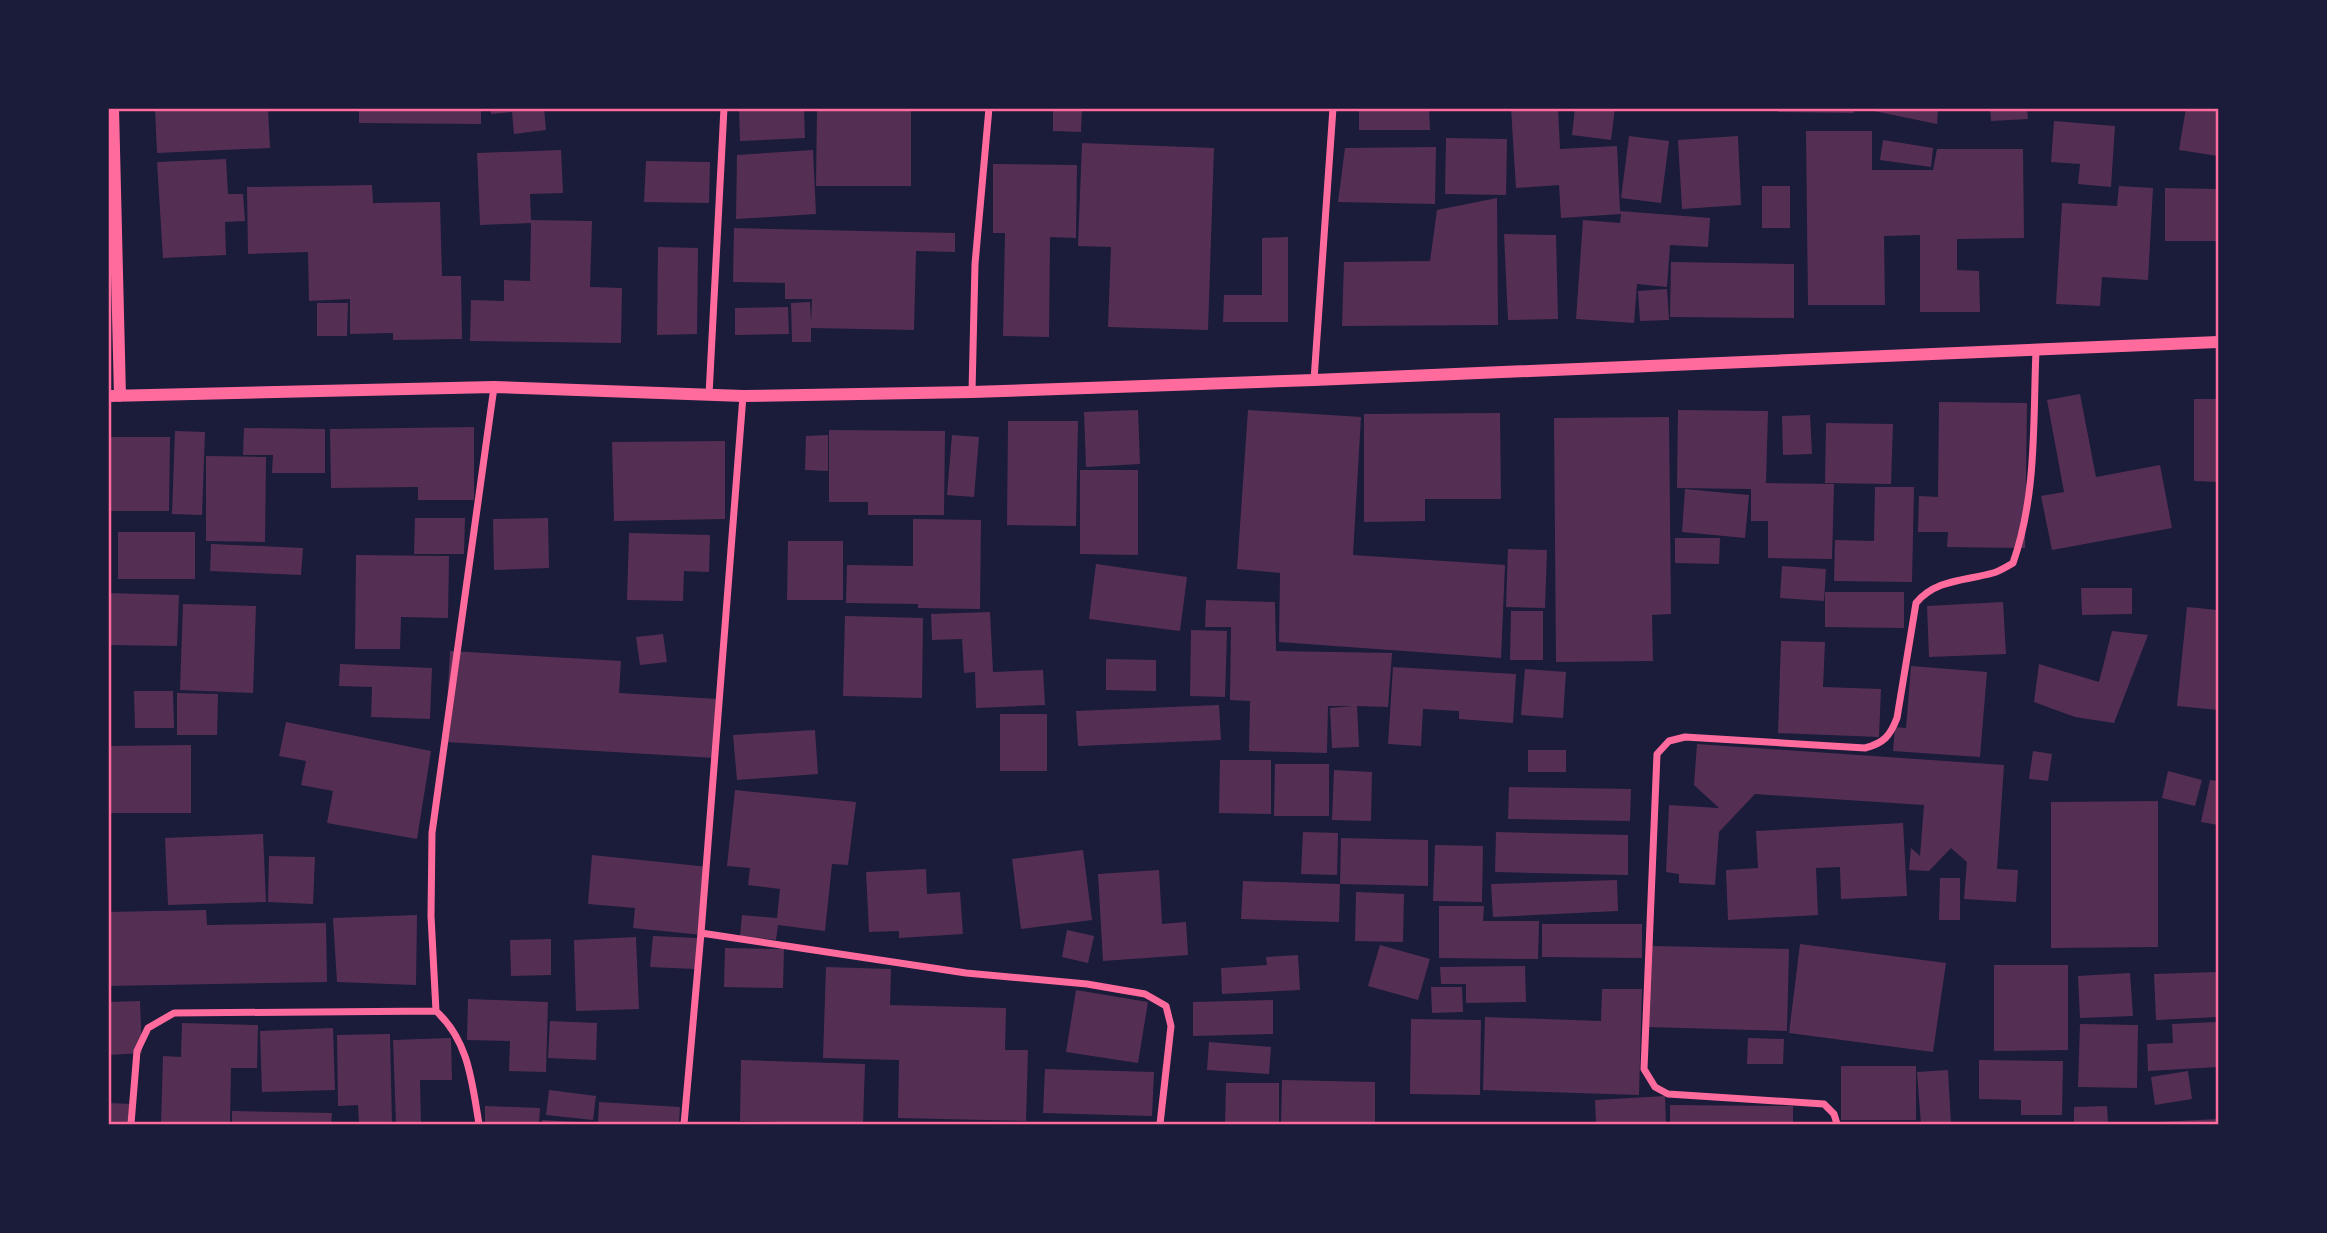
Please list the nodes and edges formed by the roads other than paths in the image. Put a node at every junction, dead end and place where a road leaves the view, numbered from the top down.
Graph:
1 (113, 108) edge
2 (724, 108) edge
3 (989, 108) edge
4 (1333, 108) edge
5 (2218, 342) edge
6 (2036, 350) junction
7 (1314, 380) junction
8 (494, 387) junction
9 (972, 392) junction
10 (709, 395) junction
11 (114, 396) edge
12 (743, 396) junction
13 (701, 933) junction
14 (436, 1011) junction
15 (131, 1125) edge
16 (479, 1125) edge
17 (684, 1125) edge
18 (1160, 1125) edge
19 (1837, 1125) edge

1 - 11 street
2 - 10 street
3 - 9 street
4 - 7 street
5 - 6 street
6 - 7 street
6 - 19 street
7 - 9 street
8 - 10 street
8 - 11 street
8 - 14 street
9 - 12 street
10 - 12 street
12 - 13 street
13 - 17 street
13 - 18 street
14 - 15 street
14 - 16 street

